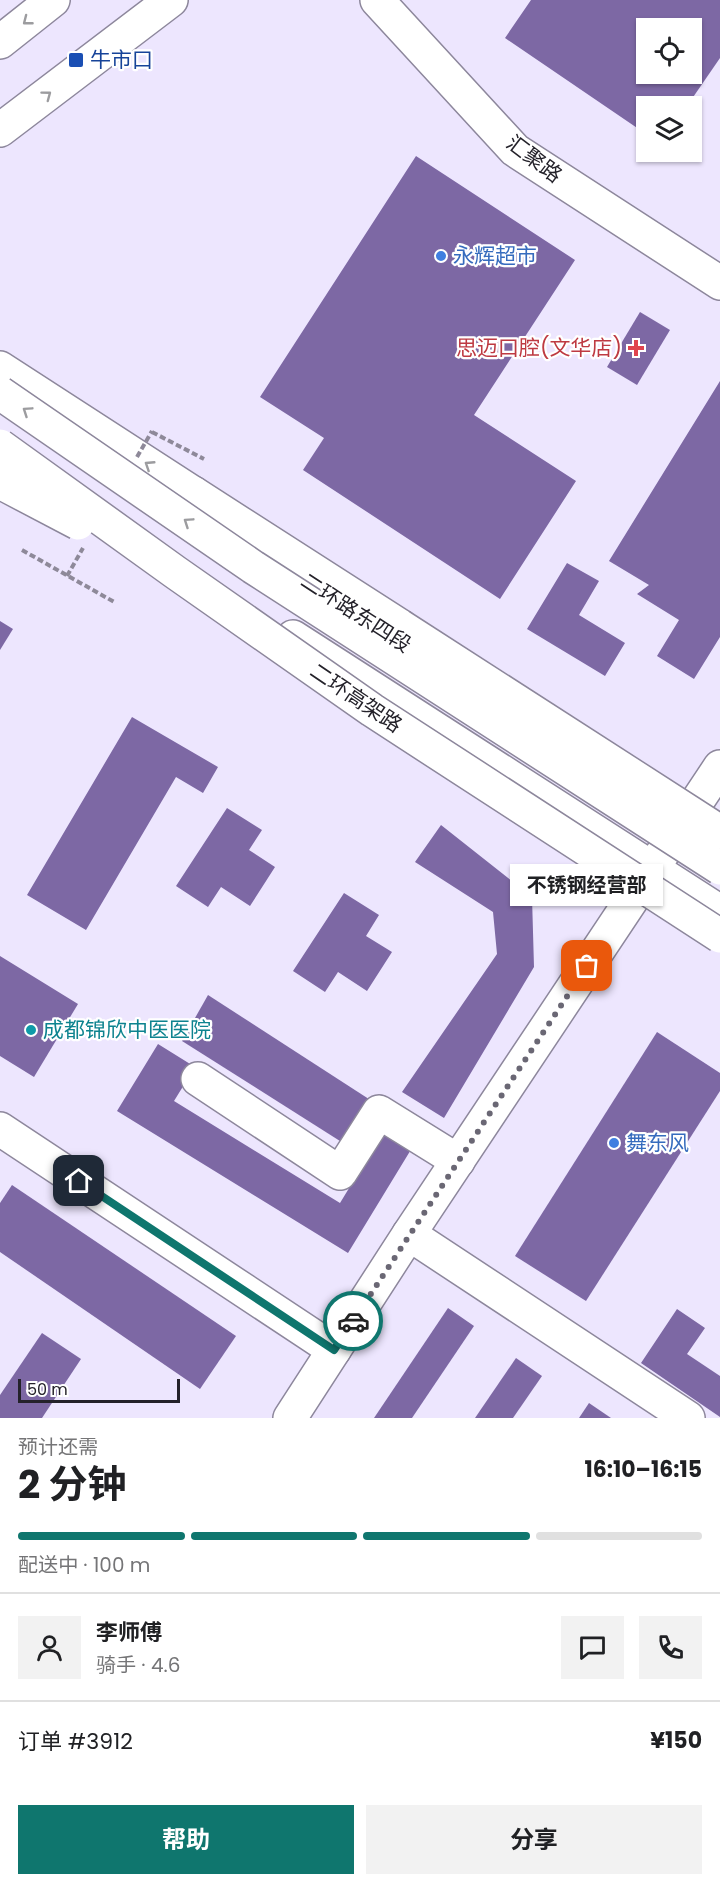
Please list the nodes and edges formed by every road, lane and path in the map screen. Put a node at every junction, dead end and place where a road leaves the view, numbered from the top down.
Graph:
1 (53, 0) edge
2 (171, 0) edge
3 (378, 0) edge
4 (0, 42) edge
5 (0, 130) edge
6 (720, 283) edge
7 (0, 368) edge
8 (0, 393) edge
9 (152, 432) dead end
10 (0, 446) edge
11 (0, 452) edge
12 (204, 459) dead end
13 (0, 482) edge
14 (193, 494) junction
15 (22, 550) dead end
16 (175, 572) junction
17 (116, 603) dead end
18 (372, 710) junction
19 (720, 767) edge
20 (682, 823) junction
21 (720, 832) edge
22 (720, 847) edge
23 (720, 868) edge
24 (652, 869) junction
25 (720, 912) edge
26 (720, 936) edge
27 (720, 959) edge
28 (198, 1079) dead end
29 (0, 1129) edge
30 (458, 1161) junction
31 (409, 1234) junction
32 (334, 1350) junction
33 (654, 1409) edge
34 (290, 1418) edge
35 (688, 1418) edge

1 -> 4 main road
5 -> 2 main road
3 - 6 main road, 汇聚路
14 -> 7 main road, 二环路东四段
23 -> 8 main road, bridge
9 - 12 path
10 - 16 main road, 二环高架路, bridge
11 - 24 main road
13 - 16 main road, bridge
14 - 20 main road, 二环路东四段
14 - 21 main road, bridge
15 - 17 path
16 - 18 main road, 二环高架路, bridge
18 - 26 main road, 二环高架路, bridge
18 - 27 main road, bridge
19 - 20 main road
20 - 22 main road, 二环路东四段
20 - 24 main road
24 - 25 main road
24 - 30 main road
28 - 30 main road
29 - 32 main road
30 - 31 main road
31 - 32 main road
31 - 33 main road
32 - 34 main road
33 - 35 main road

